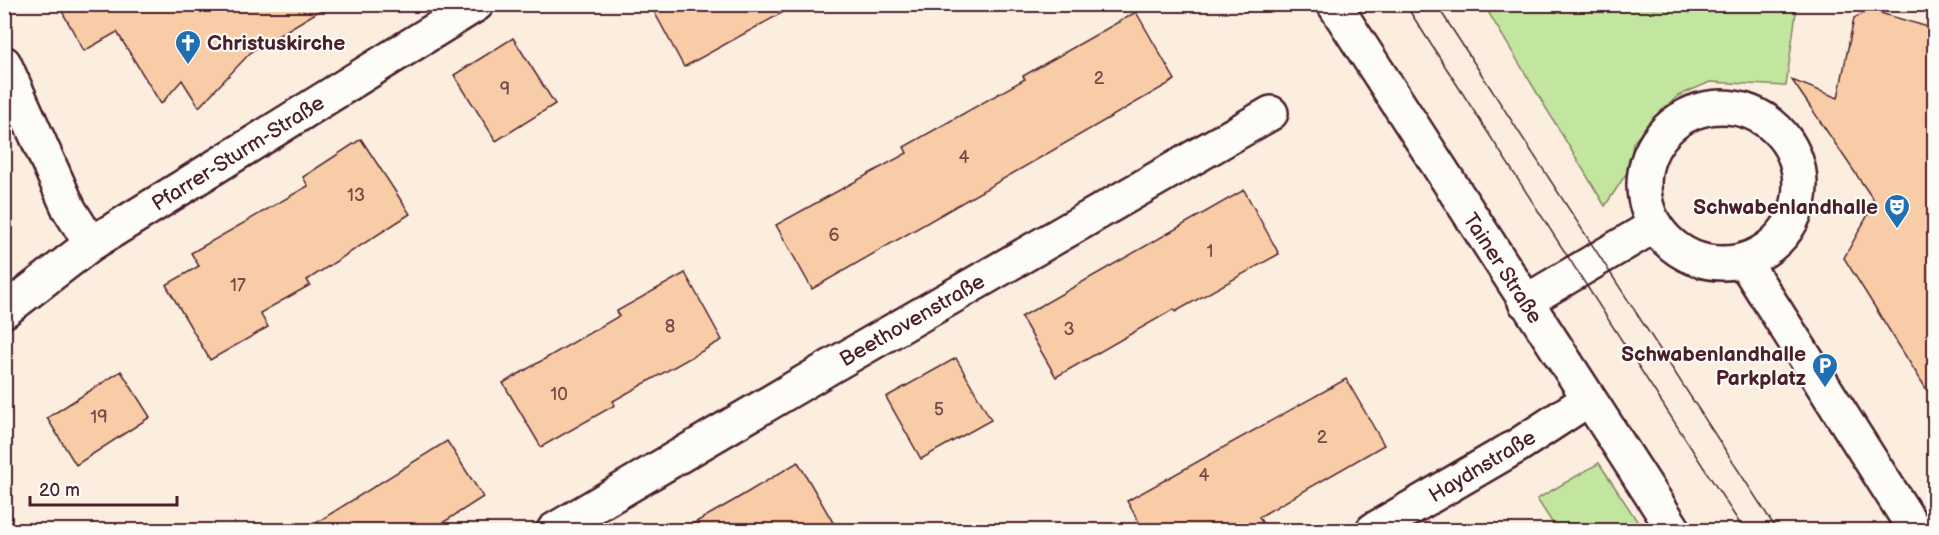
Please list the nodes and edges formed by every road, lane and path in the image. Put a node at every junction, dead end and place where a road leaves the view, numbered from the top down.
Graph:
1 (477, 4) edge
2 (1334, 4) edge
3 (4, 63) edge
4 (1271, 113) dead end
5 (1654, 226) junction
6 (91, 244) junction
7 (1744, 261) junction
8 (1525, 303) junction
9 (4, 311) edge
10 (1589, 399) junction
11 (554, 531) edge
12 (1373, 531) edge
13 (1674, 531) edge
14 (1915, 531) edge

1 - 6 street, Pfarrer-Sturm-Straße
2 - 8 street, Tainer Straße
3 - 6 street
4 - 11 street, Beethovenstraße
5 - 7 street
5 - 7 street
5 - 8 street
6 - 9 street, Pfarrer-Sturm-Straße
7 - 14 street
8 - 10 street, Tainer Straße
10 - 12 street, Haydnstraße
10 - 13 street, Tainer Straße

